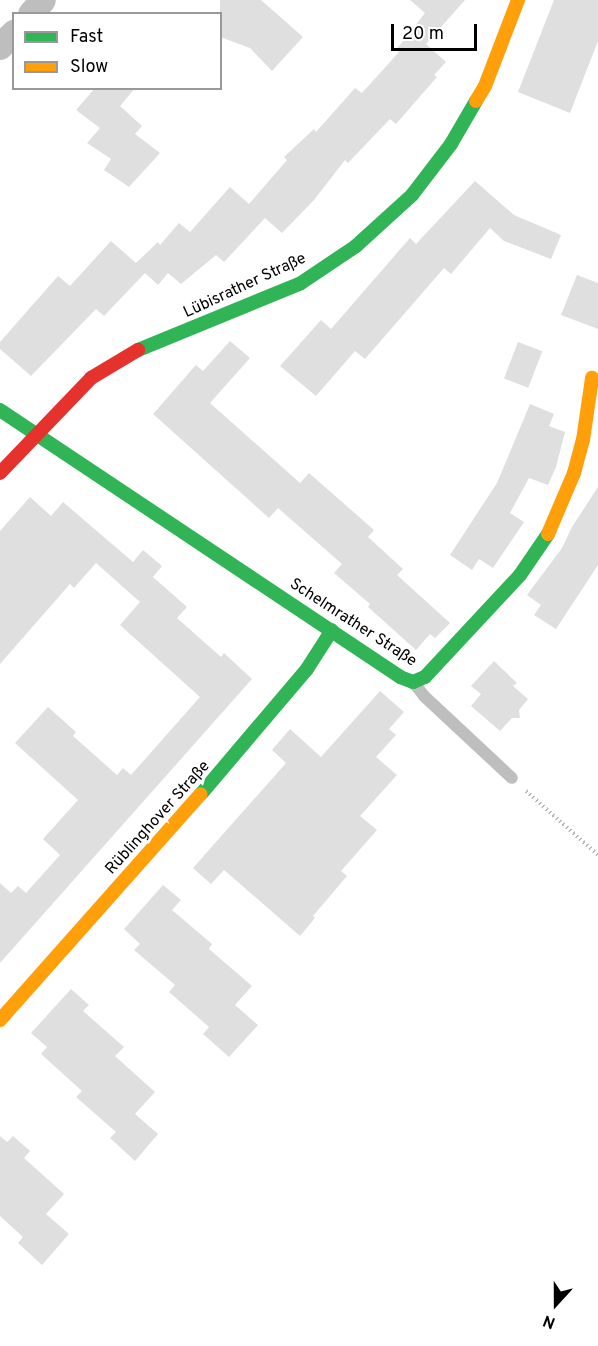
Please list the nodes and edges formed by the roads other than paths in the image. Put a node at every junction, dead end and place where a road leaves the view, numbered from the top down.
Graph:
1 (43, 0) edge
2 (518, 0) edge
3 (33, 12) edge
4 (12, 35) edge
5 (0, 46) edge
6 (592, 378) dead end
7 (0, 410) edge
8 (35, 433) junction
9 (0, 473) edge
10 (332, 630) junction
11 (413, 682) junction
12 (512, 778) road end
13 (0, 1020) edge

1 - 3 street
2 - 8 street, Lübisrather Straße
4 - 5 street
6 - 11 street, Schelmrather Straße
7 - 8 street, Schelmrather Straße
8 - 9 street, Lübisrather Straße
8 - 10 street, Schelmrather Straße
10 - 11 street, Schelmrather Straße
10 - 13 street, Rüblinghover Straße
11 - 12 lane

